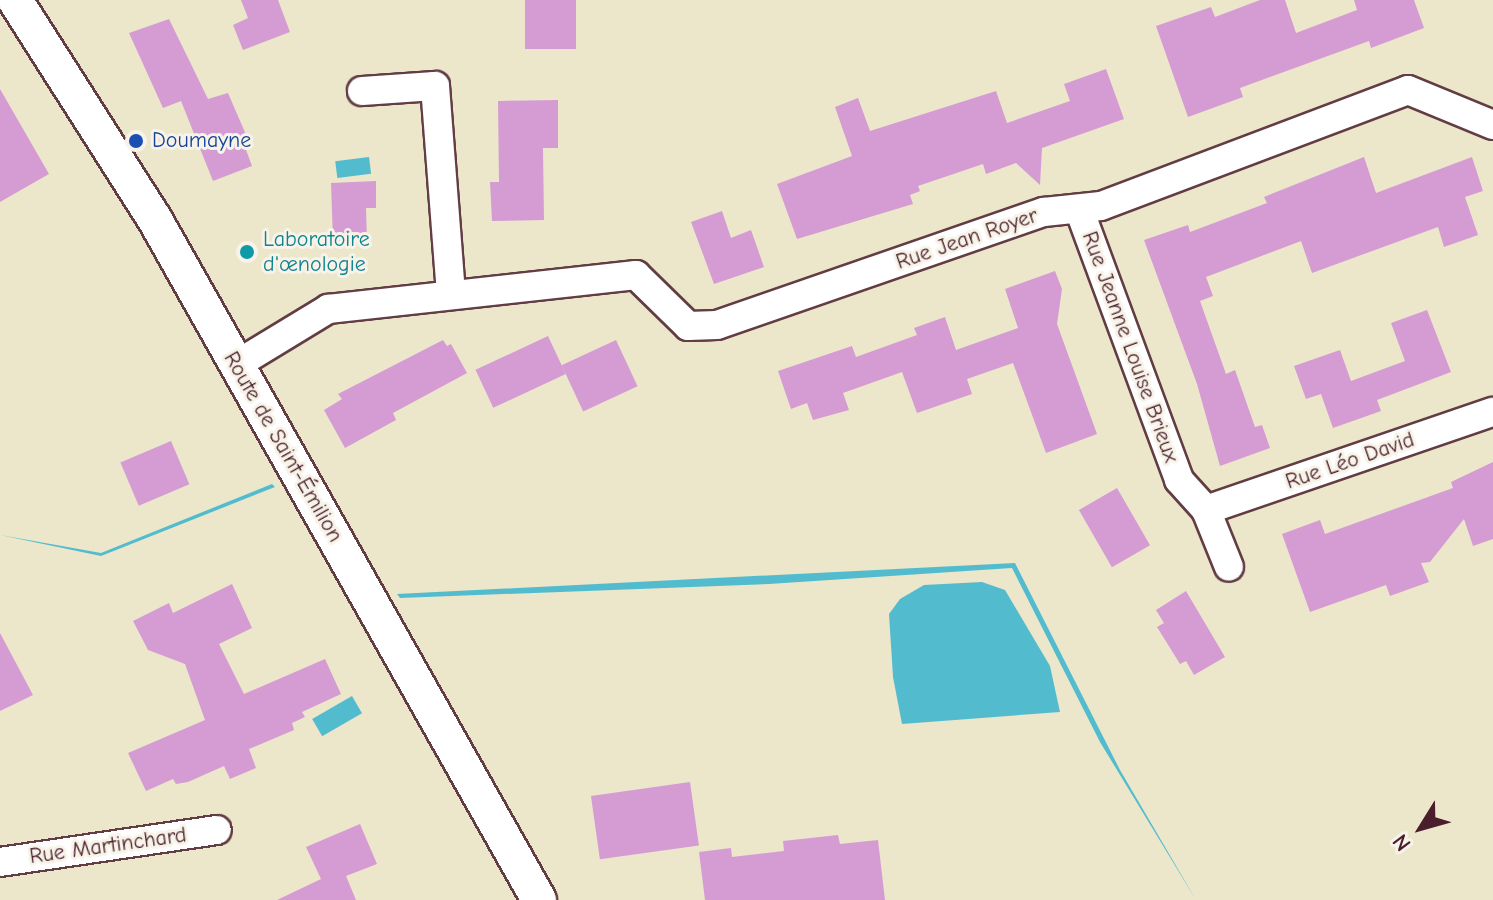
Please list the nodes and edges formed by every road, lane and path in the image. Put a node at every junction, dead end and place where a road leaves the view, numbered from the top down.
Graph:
1 (15, 0) edge
2 (362, 91) dead end
3 (1493, 125) edge
4 (1079, 209) junction
5 (451, 292) junction
6 (236, 365) junction
7 (1493, 412) edge
8 (1206, 510) junction
9 (1229, 567) dead end
10 (217, 830) dead end
11 (0, 862) edge
12 (539, 900) edge

1 - 6 street, Route de Saint-Émilion
2 - 5 street
3 - 4 street, Rue Jean Royer
4 - 5 street, Rue Jean Royer
4 - 8 street, Rue Jeanne Louise Brieux
5 - 6 street
6 - 12 street, Route de Saint-Émilion
7 - 8 street, Rue Léo David
8 - 9 street, Rue Jeanne Louise Brieux
10 - 11 street, Rue Martinchard

